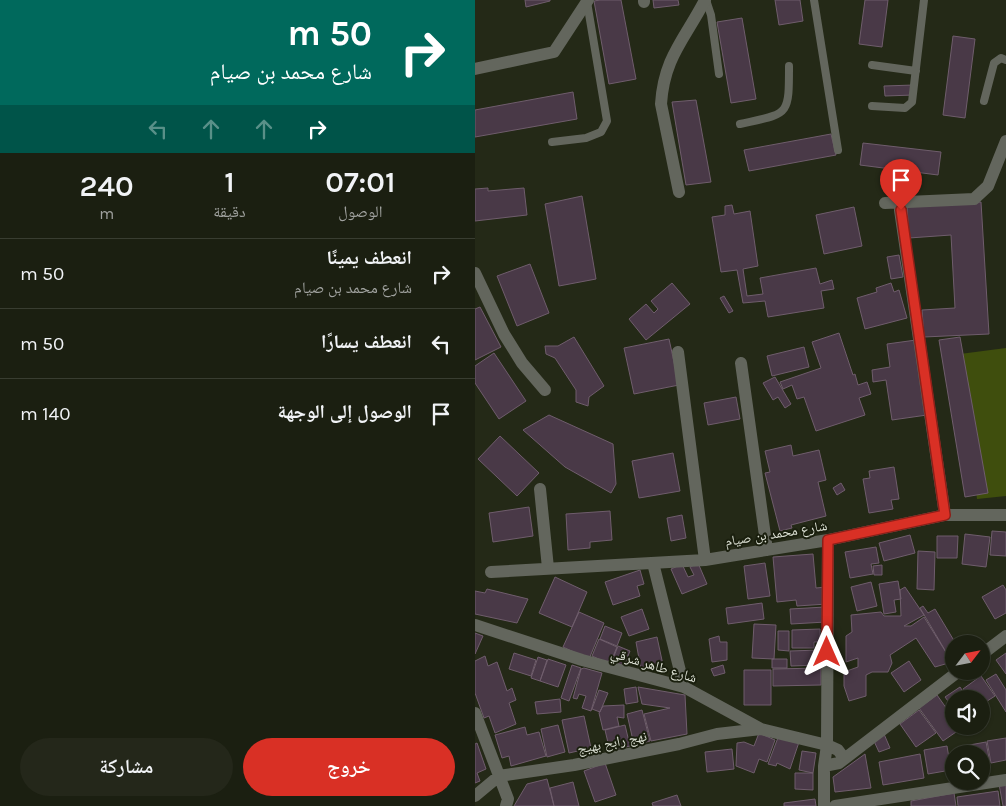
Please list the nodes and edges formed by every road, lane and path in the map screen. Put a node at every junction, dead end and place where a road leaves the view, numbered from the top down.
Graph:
1 (706, 0) edge
2 (814, 0) edge
3 (924, 0) edge
4 (588, 1) edge
5 (1006, 60) edge
6 (872, 65) dead end
7 (789, 66) dead end
8 (475, 69) edge
9 (917, 71) junction
10 (719, 74) dead end
11 (984, 101) dead end
12 (872, 106) dead end
13 (741, 124) dead end
14 (1006, 141) edge
15 (552, 142) dead end
16 (839, 150) dead end
17 (679, 192) dead end
18 (885, 203) dead end
19 (901, 210) dead end
20 (475, 273) edge
21 (678, 352) dead end
22 (741, 363) dead end
23 (545, 390) dead end
24 (540, 489) dead end
25 (945, 515) junction
26 (1006, 515) edge
27 (828, 540) junction
28 (767, 550) junction
29 (705, 560) junction
30 (653, 563) junction
31 (548, 568) junction
32 (491, 572) dead end
33 (475, 625) edge
34 (1006, 636) edge
35 (990, 648) edge
36 (947, 680) edge
37 (684, 687) junction
38 (475, 713) edge
39 (761, 728) junction
40 (827, 745) junction
41 (844, 758) junction
42 (824, 766) junction
43 (499, 776) junction
44 (1006, 780) edge
45 (475, 796) edge
46 (506, 806) edge
47 (824, 806) edge
48 (835, 806) edge

1 - 10 lane
1 - 17 street
2 - 16 lane
3 - 9 lane
4 - 8 street
4 - 15 lane
5 - 11 lane
6 - 9 lane
7 - 13 lane
9 - 12 lane
14 - 18 street
19 - 25 street
20 - 23 street
21 - 29 street
22 - 28 street
24 - 31 street
25 - 26 street, شارع محمد بن صيام
25 - 27 street, شارع محمد بن صيام
27 - 28 street, شارع محمد بن صيام
27 - 40 street
28 - 29 street, شارع محمد بن صيام
29 - 30 street, شارع محمد بن صيام
30 - 31 street, شارع محمد بن صيام
30 - 37 street
31 - 32 street, شارع محمد بن صيام
33 - 37 street, شارع طاهر شرقي
34 - 35 street
36 - 41 street
37 - 39 street, شارع طاهر شرقي
38 - 43 street
39 - 40 street, شارع طاهر شرقي
39 - 43 street, نهج رابح بهيج
40 - 41 street, شارع طاهر شرقي
40 - 42 street
41 - 42 street
42 - 47 street
43 - 45 street
43 - 46 street
44 - 48 street

